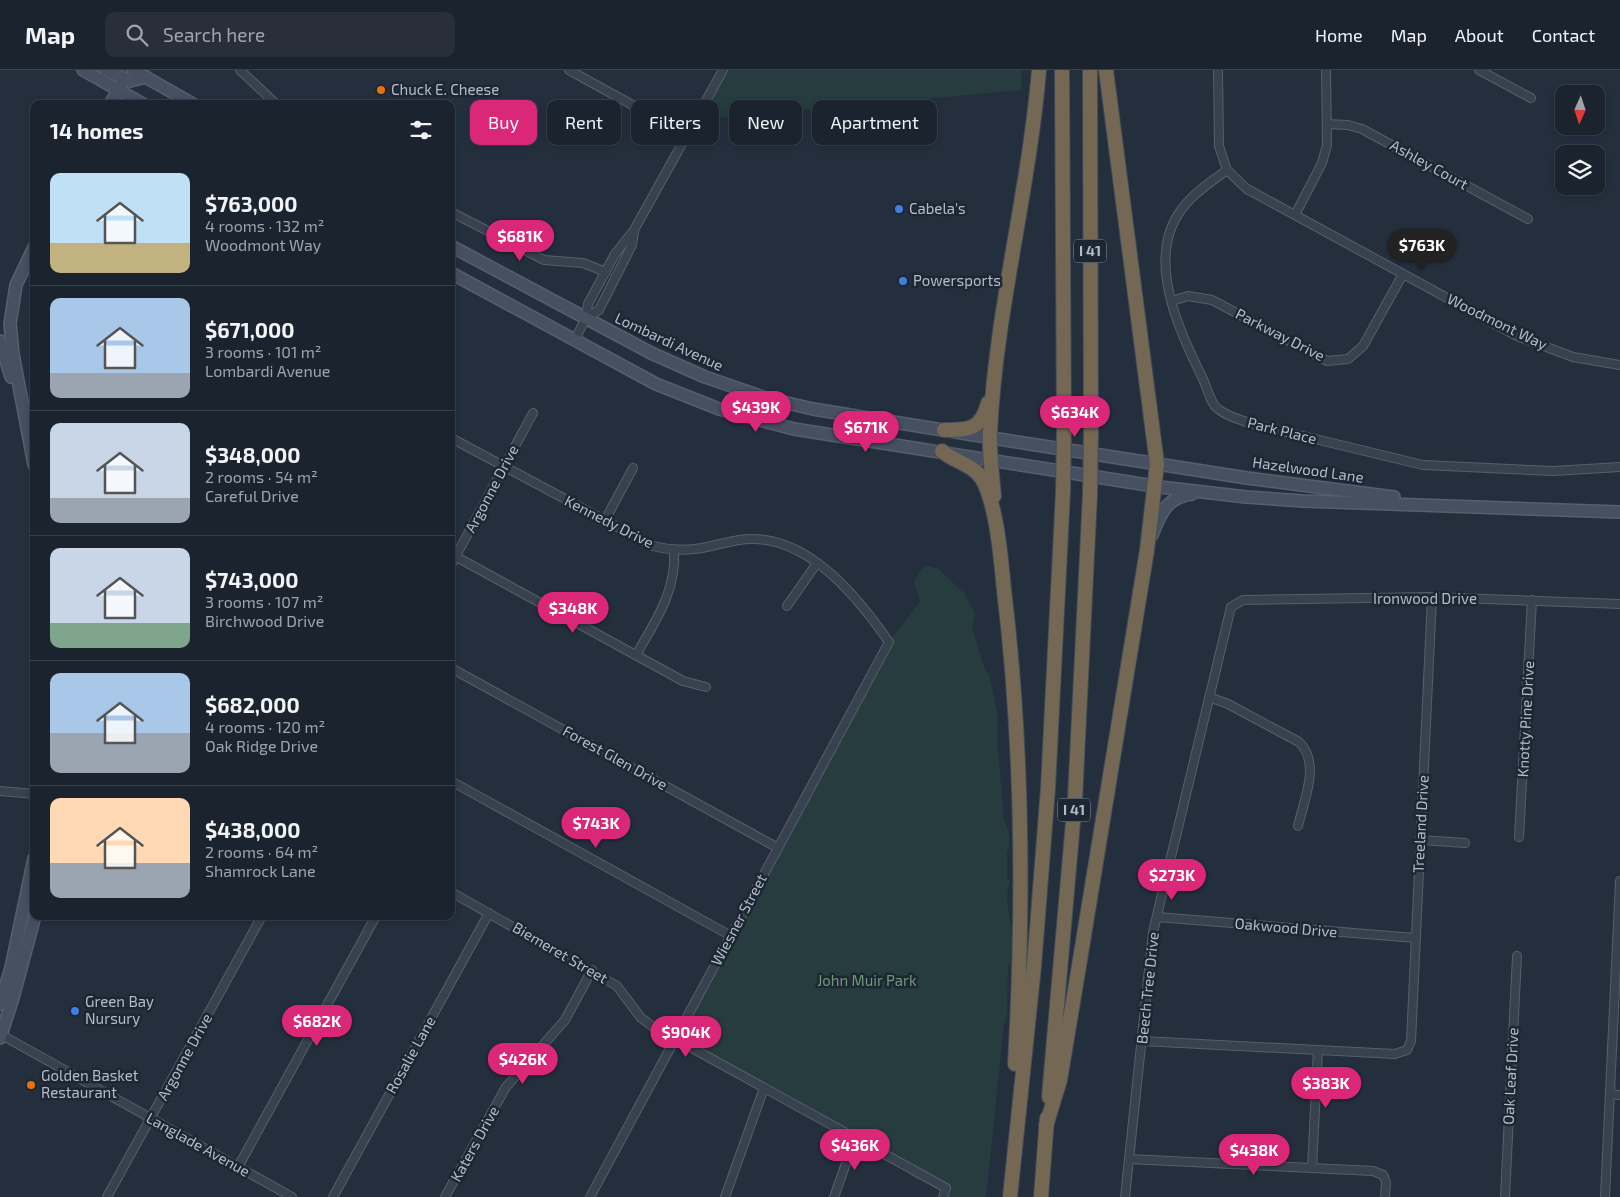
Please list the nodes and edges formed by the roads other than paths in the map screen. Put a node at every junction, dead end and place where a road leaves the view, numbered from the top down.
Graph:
1 (83, 70) edge
2 (106, 70) edge
3 (240, 70) edge
4 (569, 70) edge
5 (723, 70) edge
6 (1039, 70) edge
7 (1062, 70) edge
8 (1090, 70) edge
9 (1106, 70) edge
10 (1218, 70) edge
11 (1326, 70) edge
12 (1479, 70) edge
13 (148, 74) edge
14 (127, 77) edge
15 (1532, 98) dead end
16 (113, 100) edge
17 (128, 100) edge
18 (187, 100) edge
19 (272, 100) edge
20 (706, 100) edge
21 (631, 104) edge
22 (1327, 124) junction
23 (681, 145) edge
24 (1227, 170) junction
25 (455, 214) edge
26 (1294, 215) junction
27 (1528, 219) dead end
28 (634, 230) junction
29 (455, 248) edge
30 (30, 255) edge
31 (606, 272) junction
32 (1403, 274) junction
33 (455, 275) edge
34 (1172, 301) junction
35 (586, 318) junction
36 (0, 340) edge
37 (574, 341) junction
38 (1620, 365) edge
39 (994, 380) junction
40 (21, 393) junction
41 (534, 413) dead end
42 (944, 430) junction
43 (990, 438) junction
44 (455, 440) edge
45 (30, 444) edge
46 (942, 451) junction
47 (991, 459) junction
48 (1157, 464) junction
49 (504, 467) junction
50 (1620, 467) edge
51 (633, 468) dead end
52 (1155, 486) junction
53 (1202, 492) junction
54 (1456, 505) junction
55 (1620, 512) edge
56 (604, 522) junction
57 (996, 530) junction
58 (674, 550) junction
59 (1147, 550) junction
60 (455, 553) edge
61 (455, 556) edge
62 (817, 563) junction
63 (1432, 597) junction
64 (1532, 600) junction
65 (1620, 604) edge
66 (787, 606) dead end
67 (1231, 607) joint
68 (889, 642) joint
69 (636, 655) junction
70 (455, 670) edge
71 (706, 687) dead end
72 (1209, 697) junction
73 (455, 783) edge
74 (0, 791) edge
75 (30, 794) edge
76 (1298, 826) dead end
77 (1519, 837) dead end
78 (1420, 840) junction
79 (1465, 843) dead end
80 (778, 848) junction
81 (30, 877) edge
82 (1620, 881) edge
83 (455, 894) edge
84 (488, 912) junction
85 (1157, 917) junction
86 (34, 920) edge
87 (260, 920) edge
88 (374, 920) edge
89 (731, 936) junction
90 (1416, 938) junction
91 (1618, 949) edge
92 (1517, 956) dead end
93 (592, 970) junction
94 (0, 1004) edge
95 (0, 1036) edge
96 (675, 1039) junction
97 (1142, 1041) junction
98 (1318, 1050) junction
99 (764, 1088) junction
100 (1610, 1094) junction
101 (1620, 1095) edge
102 (1018, 1109) junction
103 (150, 1119) junction
104 (1046, 1126) junction
105 (855, 1138) junction
106 (1130, 1159) junction
107 (238, 1167) junction
108 (1312, 1168) junction
109 (107, 1197) edge
110 (292, 1197) edge
111 (333, 1197) edge
112 (445, 1197) edge
113 (590, 1197) edge
114 (725, 1197) edge
115 (834, 1197) edge
116 (942, 1197) edge
117 (1010, 1197) edge
118 (1040, 1197) edge
119 (1125, 1197) edge
120 (1385, 1197) edge
121 (1505, 1197) edge
122 (1605, 1197) edge

1 - 14 main road
2 - 14 main road
3 - 19 street
4 - 21 street
5 - 20 street
6 - 39 highway
7 - 102 highway, I 41, bridge
8 - 104 highway, I 41, bridge
9 - 48 highway
10 - 24 street
11 - 22 street
12 - 15 street
13 - 14 main road
13 - 17 main road
13 - 18 main road
14 - 16 main road
14 - 17 main road
22 - 26 street
22 - 27 street, Ashley Court
23 - 28 street
24 - 26 street, Woodmont Way
24 - 34 street, Park Place
25 - 31 street
26 - 32 street, Woodmont Way
28 - 31 street
28 - 35 street
29 - 35 main road, Lombardi Avenue
30 - 40 main road
31 - 35 street
32 - 34 street, Parkway Drive
32 - 38 street, Woodmont Way
33 - 37 main road
34 - 50 street, Park Place
35 - 37 street
35 - 42 main road, Lombardi Avenue
36 - 40 main road
37 - 46 main road
39 - 42 highway
39 - 43 highway
40 - 45 main road
41 - 49 street, Argonne Drive
42 - 43 main road, Lombardi Avenue
43 - 47 highway
43 - 48 main road, Lombardi Avenue
44 - 49 street, Kennedy Drive
46 - 47 main road
46 - 57 highway
47 - 52 main road
47 - 57 highway
48 - 52 highway
48 - 54 main road, Hazelwood Lane
49 - 56 street, Kennedy Drive
49 - 60 street, Argonne Drive
51 - 56 street
52 - 53 main road, Hazelwood Lane
52 - 59 highway
53 - 54 main road, Hazelwood Lane
53 - 59 main road
54 - 55 main road, Hazelwood Lane
56 - 58 street, Kennedy Drive
57 - 102 highway
58 - 62 street, Kennedy Drive
58 - 69 street
59 - 104 highway
61 - 69 street
62 - 66 street
62 - 68 street, Kennedy Drive
63 - 64 street, Ironwood Drive
63 - 67 street, Ironwood Drive
63 - 78 street, Treeland Drive
64 - 65 street, Ironwood Drive
64 - 77 street, Knotty Pine Drive
67 - 72 street, Beech Tree Drive
68 - 80 street, Wiesner Street
69 - 71 street
70 - 80 street, Forest Glen Drive
72 - 76 street
72 - 85 street, Beech Tree Drive
73 - 89 street
74 - 75 street
78 - 79 street
78 - 90 street, Treeland Drive
80 - 89 street, Wiesner Street
81 - 94 main road
82 - 91 street
83 - 84 street, Biemeret Street
84 - 93 street, Biemeret Street
84 - 111 street, Rosalie Lane
85 - 90 street, Oakwood Drive
85 - 97 street, Beech Tree Drive
86 - 95 main road
87 - 103 street, Argonne Drive
88 - 107 street
89 - 96 street, Wiesner Street
90 - 98 street, Treeland Drive
91 - 100 street
92 - 121 street, Oak Leaf Drive
93 - 96 street, Biemeret Street
93 - 112 street, Katers Drive
95 - 103 street, Langlade Avenue
96 - 99 street, Biemeret Street
96 - 113 street, Wiesner Street
97 - 98 street
97 - 106 street, Beech Tree Drive
98 - 108 street
99 - 105 street, Biemeret Street
99 - 114 street
100 - 101 street
100 - 122 street
102 - 117 highway, I 41
103 - 107 street, Langlade Avenue
103 - 109 street, Argonne Drive
104 - 118 highway, I 41
105 - 115 street
105 - 116 street, Biemeret Street
106 - 108 street
106 - 119 street, Beech Tree Drive
107 - 110 street, Langlade Avenue
108 - 120 street

